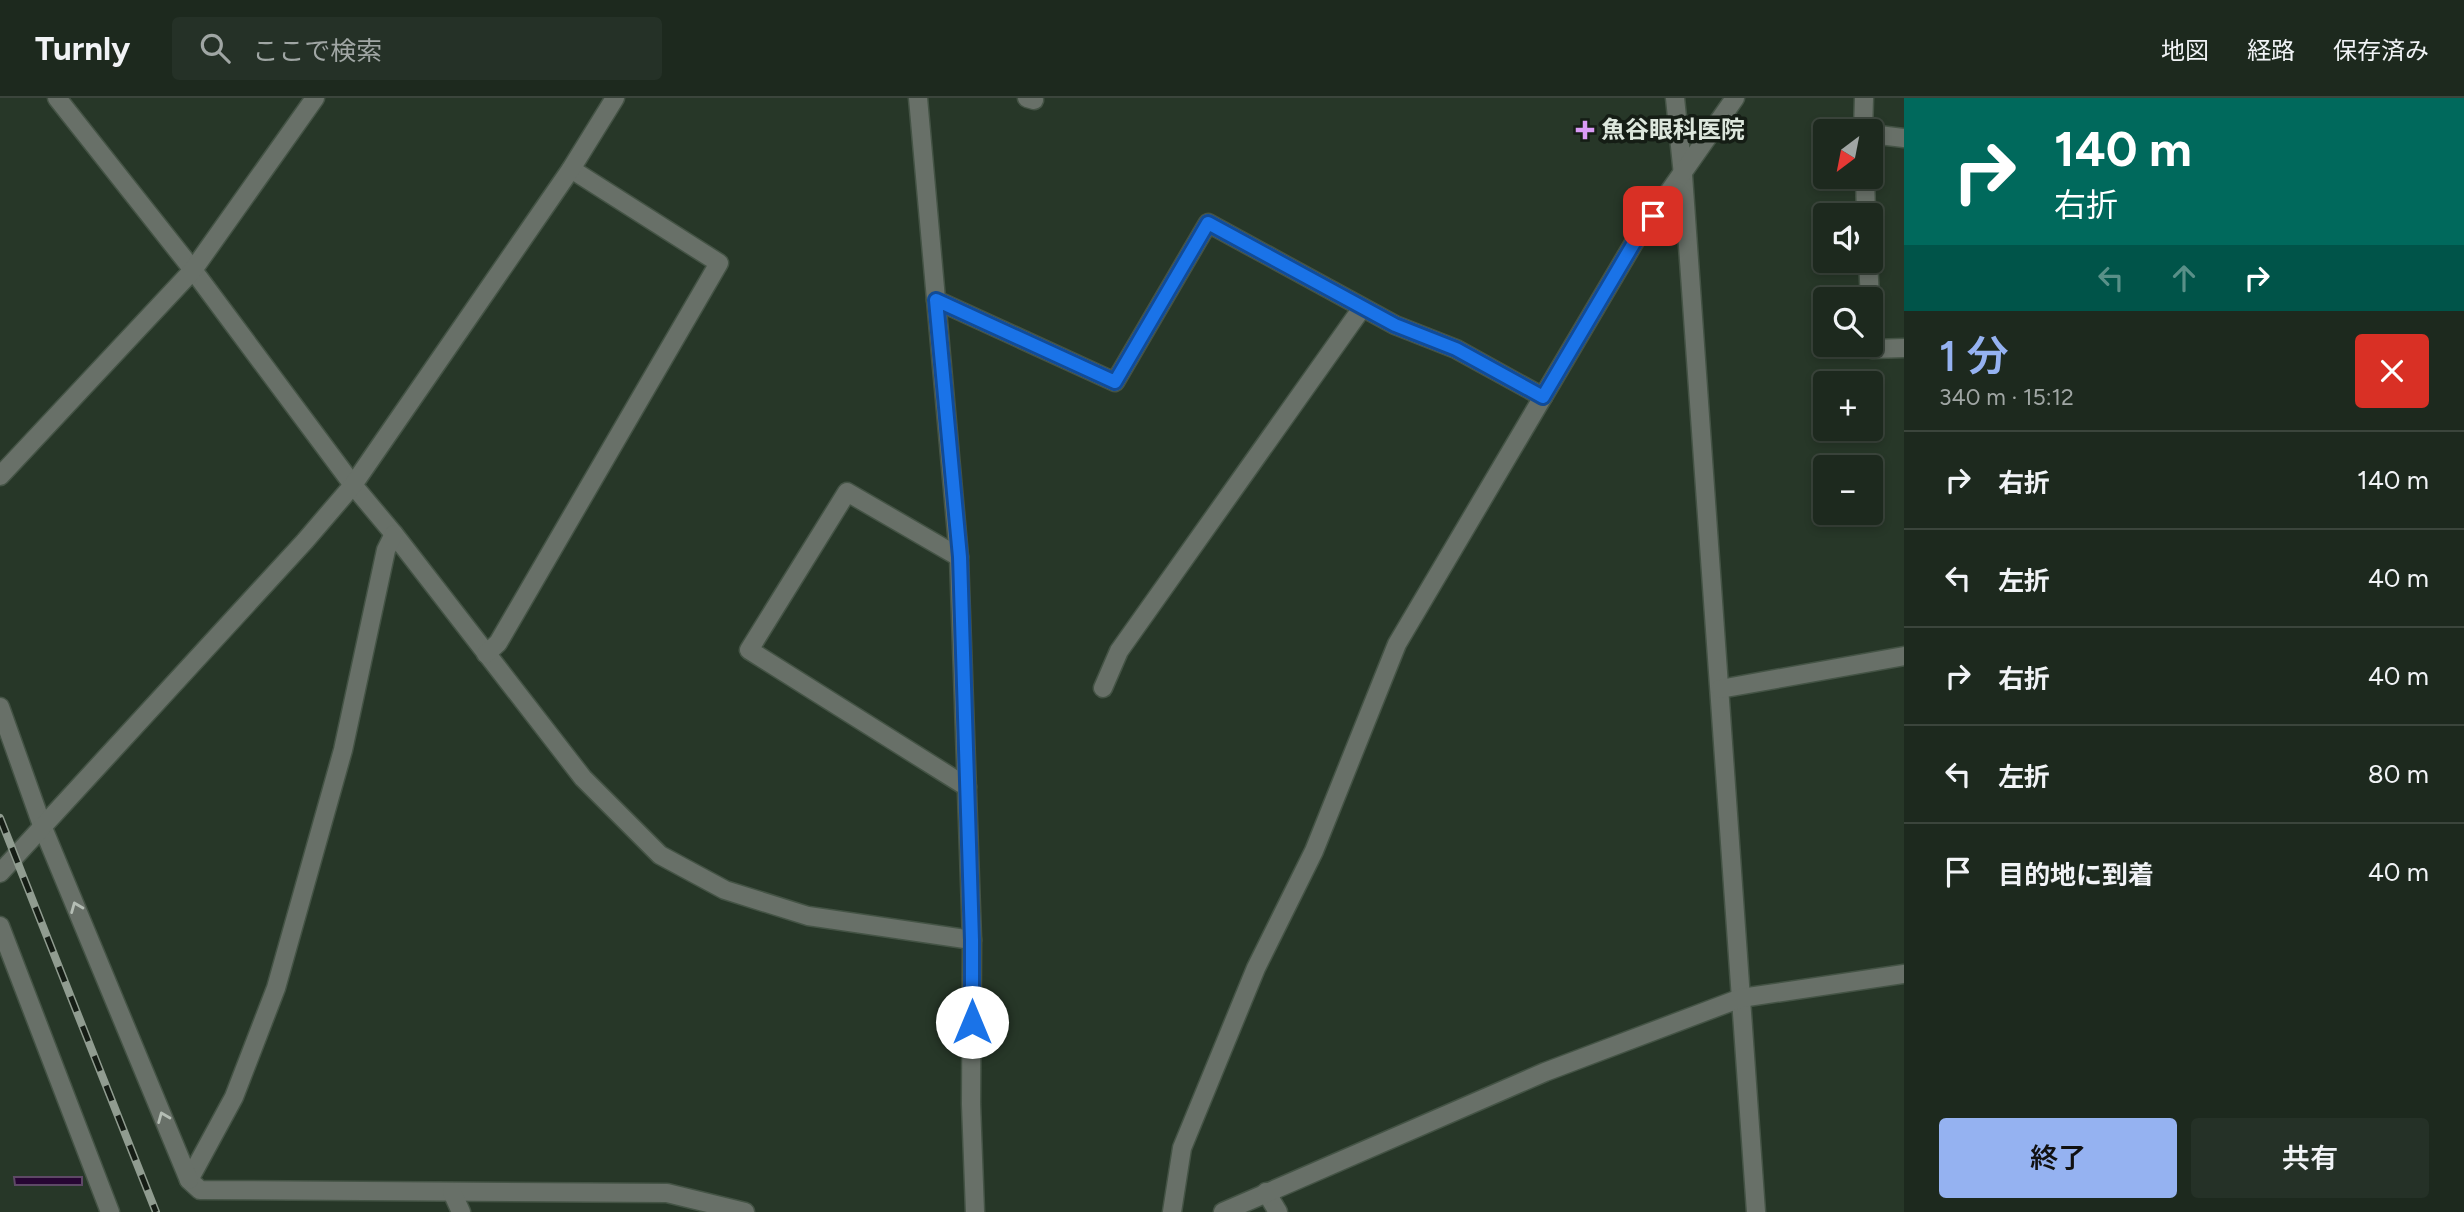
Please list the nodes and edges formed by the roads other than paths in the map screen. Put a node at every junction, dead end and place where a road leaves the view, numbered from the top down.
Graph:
1 (57, 98) edge
2 (315, 98) edge
3 (615, 98) edge
4 (918, 98) edge
5 (1675, 98) edge
6 (1735, 98) edge
7 (1864, 98) edge
8 (1863, 119) edge
9 (1883, 135) edge
10 (1904, 138) edge
11 (571, 169) junction
12 (1682, 175) junction
13 (193, 270) junction
14 (936, 300) junction
15 (1362, 308) junction
16 (1904, 348) edge
17 (1883, 349) edge
18 (1543, 397) junction
19 (0, 476) edge
20 (353, 485) junction
21 (394, 534) junction
22 (960, 557) junction
23 (486, 654) junction
24 (1904, 656) edge
25 (1104, 688) dead end
26 (1720, 689) junction
27 (0, 708) edge
28 (967, 787) junction
29 (43, 828) junction
30 (0, 873) edge
31 (0, 926) edge
32 (972, 940) junction
33 (1904, 974) edge
34 (1741, 998) junction
35 (189, 1180) junction
36 (452, 1192) junction
37 (1266, 1192) junction
38 (110, 1212) edge
39 (461, 1212) edge
40 (745, 1212) edge
41 (975, 1212) edge
42 (1172, 1212) edge
43 (1223, 1212) edge
44 (1278, 1212) edge
45 (1756, 1212) edge

1 - 13 street
2 - 13 street
3 - 11 street
4 - 14 street
5 - 12 street
6 - 12 street
7 - 8 street
9 - 10 street
11 - 20 street
11 - 23 street
12 - 18 street
12 - 26 street
13 - 19 street
13 - 20 street
14 - 15 street
14 - 22 street
15 - 18 street
15 - 25 street
16 - 17 street
18 - 42 street
20 - 21 street
20 - 29 street
21 - 23 street
21 - 35 street
22 - 28 street
22 - 28 street
23 - 32 street
24 - 26 street
26 - 34 street
27 - 29 street
28 - 32 street
29 - 30 street
35 -> 29 street
31 - 38 street
32 - 41 street
33 - 34 street
34 - 37 street
34 - 45 street
35 - 36 street
36 - 39 street
36 - 40 street
37 - 43 street
37 - 44 street

